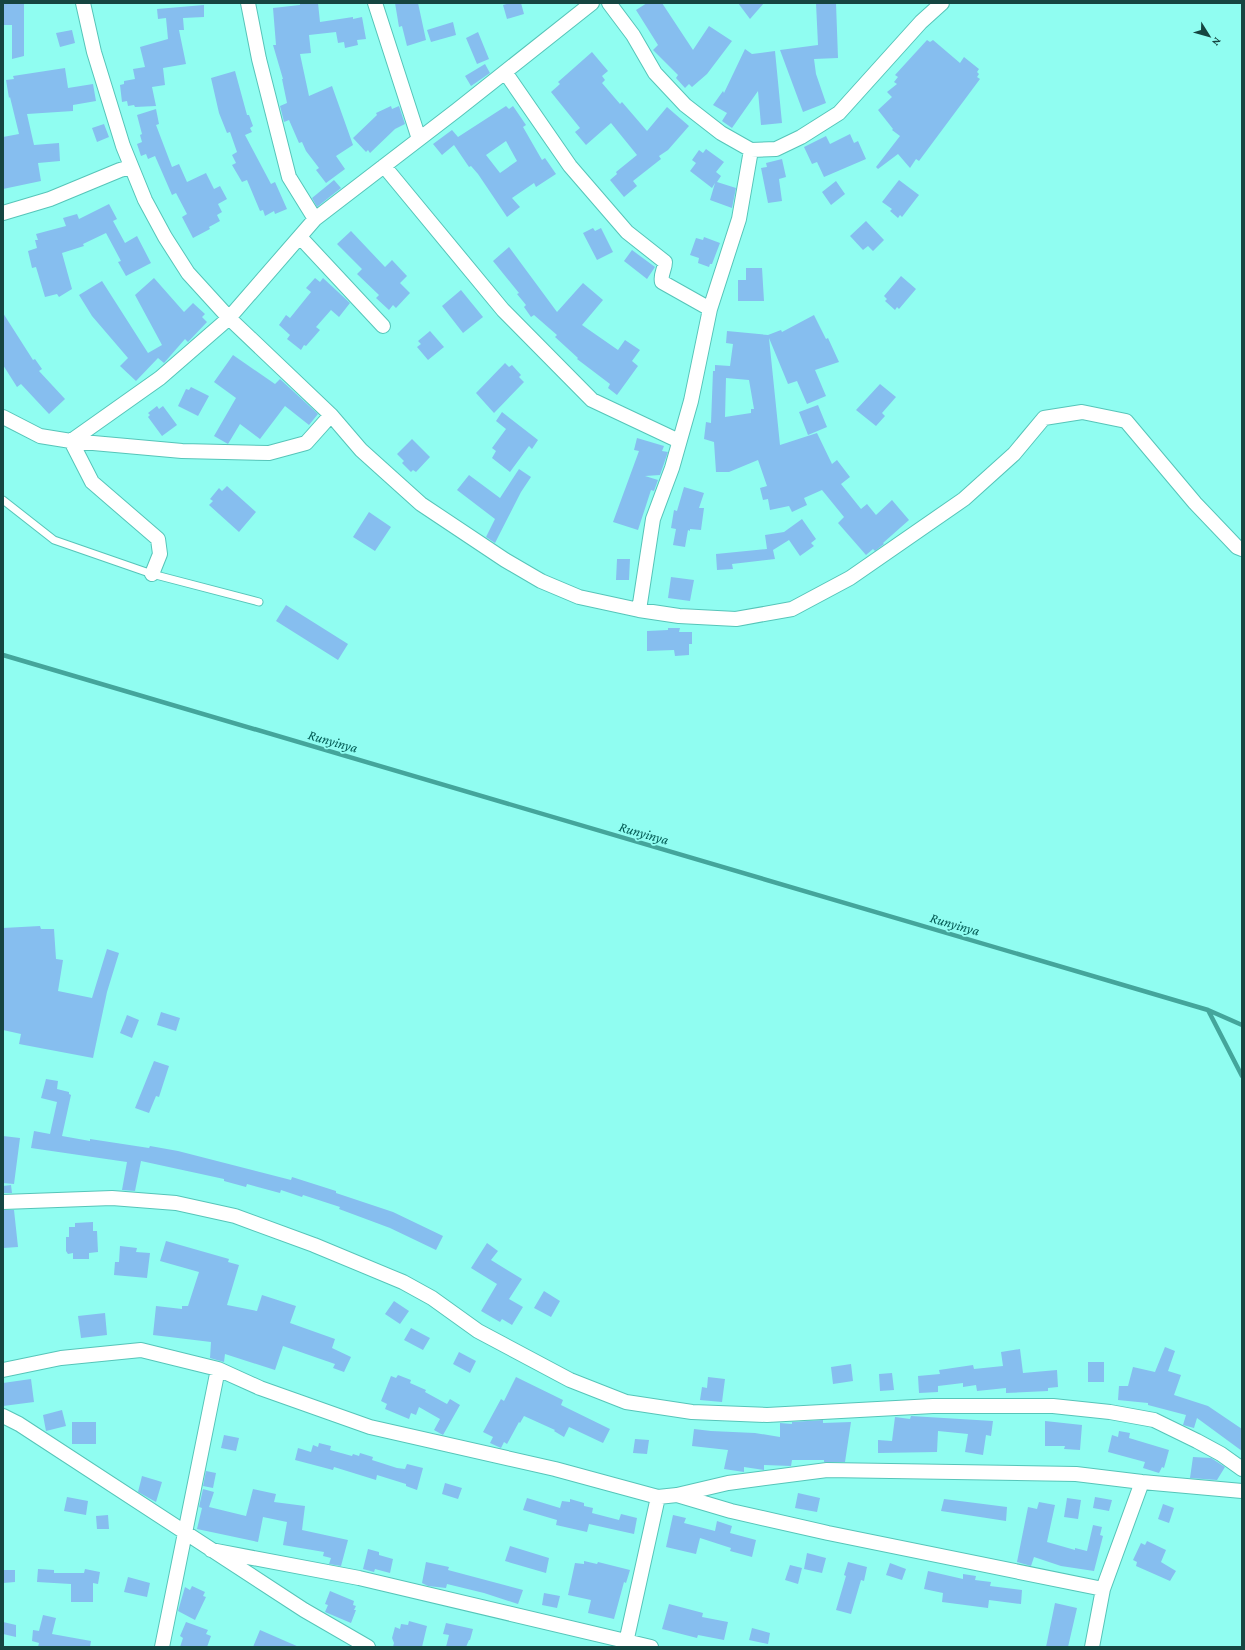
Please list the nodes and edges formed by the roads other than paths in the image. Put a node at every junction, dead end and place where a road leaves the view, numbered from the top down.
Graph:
1 (83, 3) edge
2 (248, 3) edge
3 (376, 3) edge
4 (592, 3) edge
5 (609, 3) edge
6 (942, 3) edge
7 (505, 72) junction
8 (419, 140) junction
9 (751, 150) junction
10 (384, 166) junction
11 (132, 167) junction
12 (3, 213) edge
13 (315, 219) junction
14 (300, 237) junction
15 (710, 309) junction
16 (229, 318) junction
17 (383, 326) dead end
18 (331, 415) junction
19 (3, 417) edge
20 (679, 441) junction
21 (71, 442) junction
22 (3, 500) edge
23 (1242, 549) edge
24 (152, 574) junction
25 (259, 602) dead end
26 (639, 610) junction
27 (3, 1202) edge
28 (218, 1369) junction
29 (3, 1370) edge
30 (3, 1416) edge
31 (1242, 1469) edge
32 (1142, 1482) junction
33 (1242, 1491) edge
34 (677, 1495) junction
35 (658, 1497) junction
36 (184, 1533) junction
37 (211, 1550) junction
38 (1103, 1589) junction
39 (625, 1644) edge
40 (162, 1647) edge
41 (368, 1647) edge
42 (650, 1647) edge
43 (1092, 1647) edge

1 - 11 street
2 - 13 street
3 - 8 street
4 - 7 street
5 - 9 street
6 - 9 street
7 - 8 street
7 - 15 street
8 - 10 street
9 - 15 street
10 - 13 street
10 - 20 street
11 - 12 street
11 - 16 street
13 - 14 street
14 - 16 street
14 - 17 street
15 - 20 street
16 - 18 street
16 - 21 street
18 - 21 street
18 - 26 street
19 - 21 street
20 - 26 street
21 - 24 street
22 - 24 lane
23 - 26 street
24 - 25 lane
27 - 31 street
28 - 29 street
28 - 35 street
28 - 36 street
30 - 36 street
32 - 33 street
32 - 34 street
32 - 38 street
34 - 35 street
34 - 38 street
35 - 39 street
36 - 37 street
36 - 40 street
37 - 39 street
37 - 41 street
38 - 43 street
39 - 42 street

